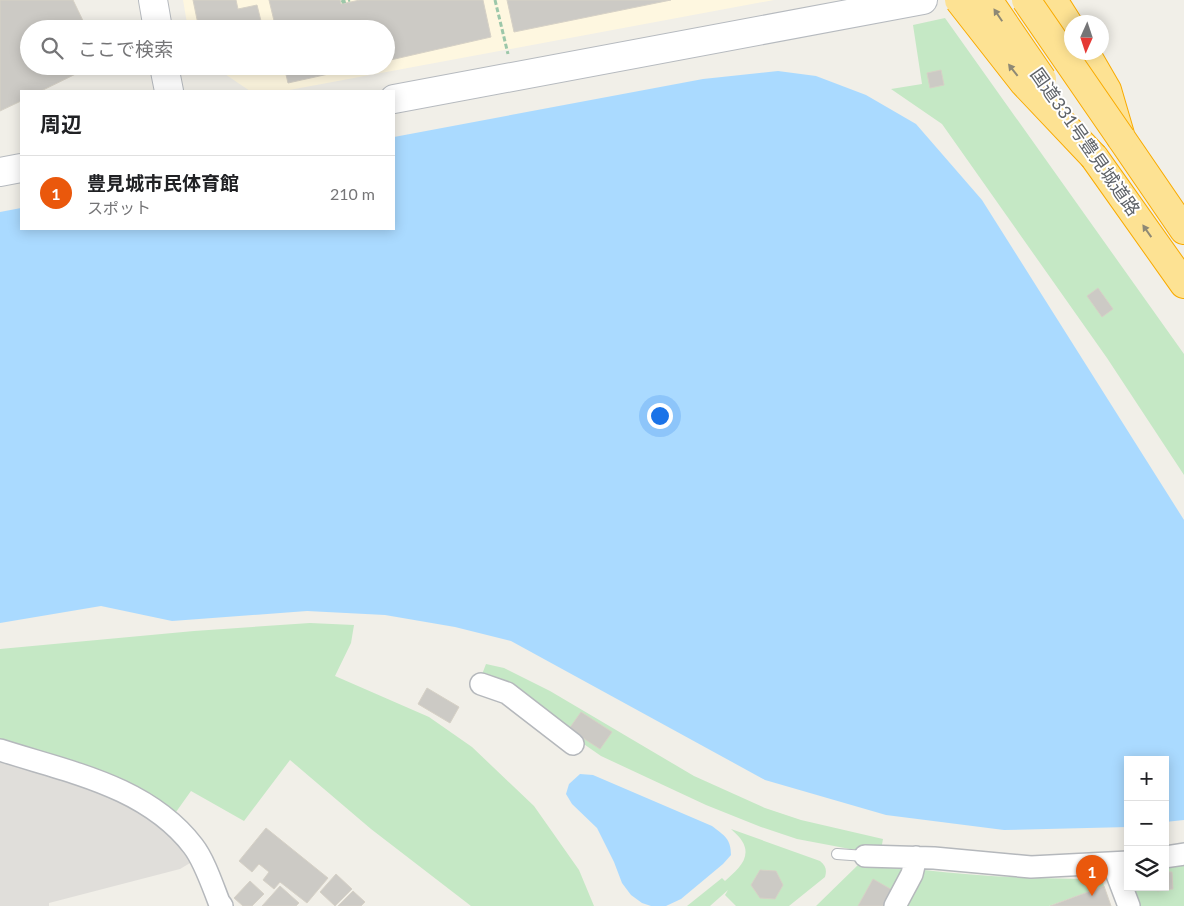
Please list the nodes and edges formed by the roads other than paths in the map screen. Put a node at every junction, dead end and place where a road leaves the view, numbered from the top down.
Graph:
1 (153, 0) edge
2 (922, 0) edge
3 (960, 0) edge
4 (988, 0) edge
5 (1026, 0) edge
6 (1053, 0) edge
7 (1064, 17) edge
8 (156, 20) edge
9 (1090, 60) edge
10 (165, 75) edge
11 (168, 90) edge
12 (395, 99) edge
13 (1121, 138) junction
14 (1094, 157) junction
15 (20, 168) edge
16 (0, 172) edge
17 (1184, 230) edge
18 (1184, 284) edge
19 (481, 684) dead end
20 (573, 744) dead end
21 (0, 750) edge
22 (838, 854) dead end
23 (1184, 854) edge
24 (865, 856) joint
25 (1169, 856) edge
26 (916, 857) junction
27 (1120, 863) edge
28 (222, 906) edge
29 (895, 906) edge
30 (1129, 906) edge

1 - 8 street
2 - 12 street
14 -> 3 highway, bridge
14 -> 4 highway, 国道331号豊見城道路, bridge
5 - 13 highway, 国道331号豊見城道路, bridge
6 - 7 highway
9 - 13 highway
10 - 11 street
13 - 17 highway, 国道331号豊見城道路
18 -> 14 highway, 国道331号豊見城道路
15 - 16 street
19 - 20 street
21 - 28 street
22 - 24 lane
23 - 25 street
24 - 26 street
26 - 27 street
26 - 29 street
27 - 30 street

